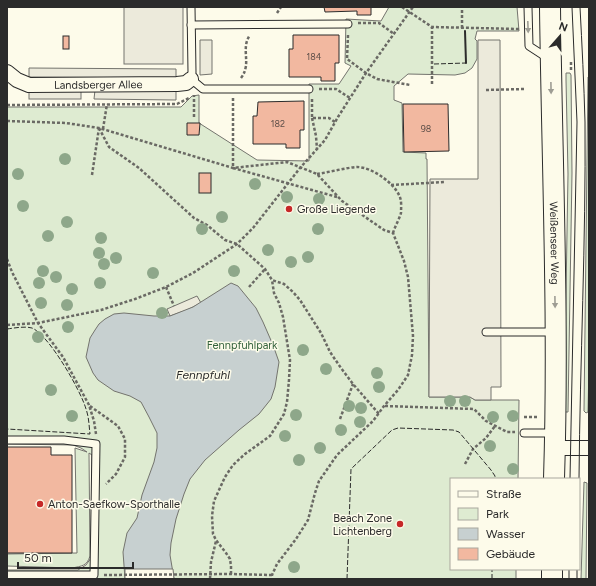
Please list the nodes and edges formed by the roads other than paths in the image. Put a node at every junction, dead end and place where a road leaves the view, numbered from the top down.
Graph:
1 (191, 7) edge
2 (528, 7) edge
3 (550, 7) edge
4 (348, 24) road end
5 (191, 25) junction
6 (551, 60) junction
7 (7, 72) edge
8 (191, 79) junction
9 (311, 89) road end
10 (486, 332) dead end
11 (556, 332) junction
12 (524, 432) road end
13 (7, 440) edge
14 (555, 440) junction
15 (589, 448) edge
16 (554, 478) edge
17 (7, 575) edge

1 - 5 lane
2 -> 6 lane
3 - 6 main road, Weißenseer Weg
4 - 5 lane
5 - 8 lane
6 -> 11 main road, Weißenseer Weg
7 - 8 street, Landsberger Allee
8 - 9 lane
10 - 11 lane
11 - 14 main road, Weißenseer Weg
12 - 14 lane
13 - 17 lane
14 - 15 street
14 - 16 main road, Weißenseer Weg

